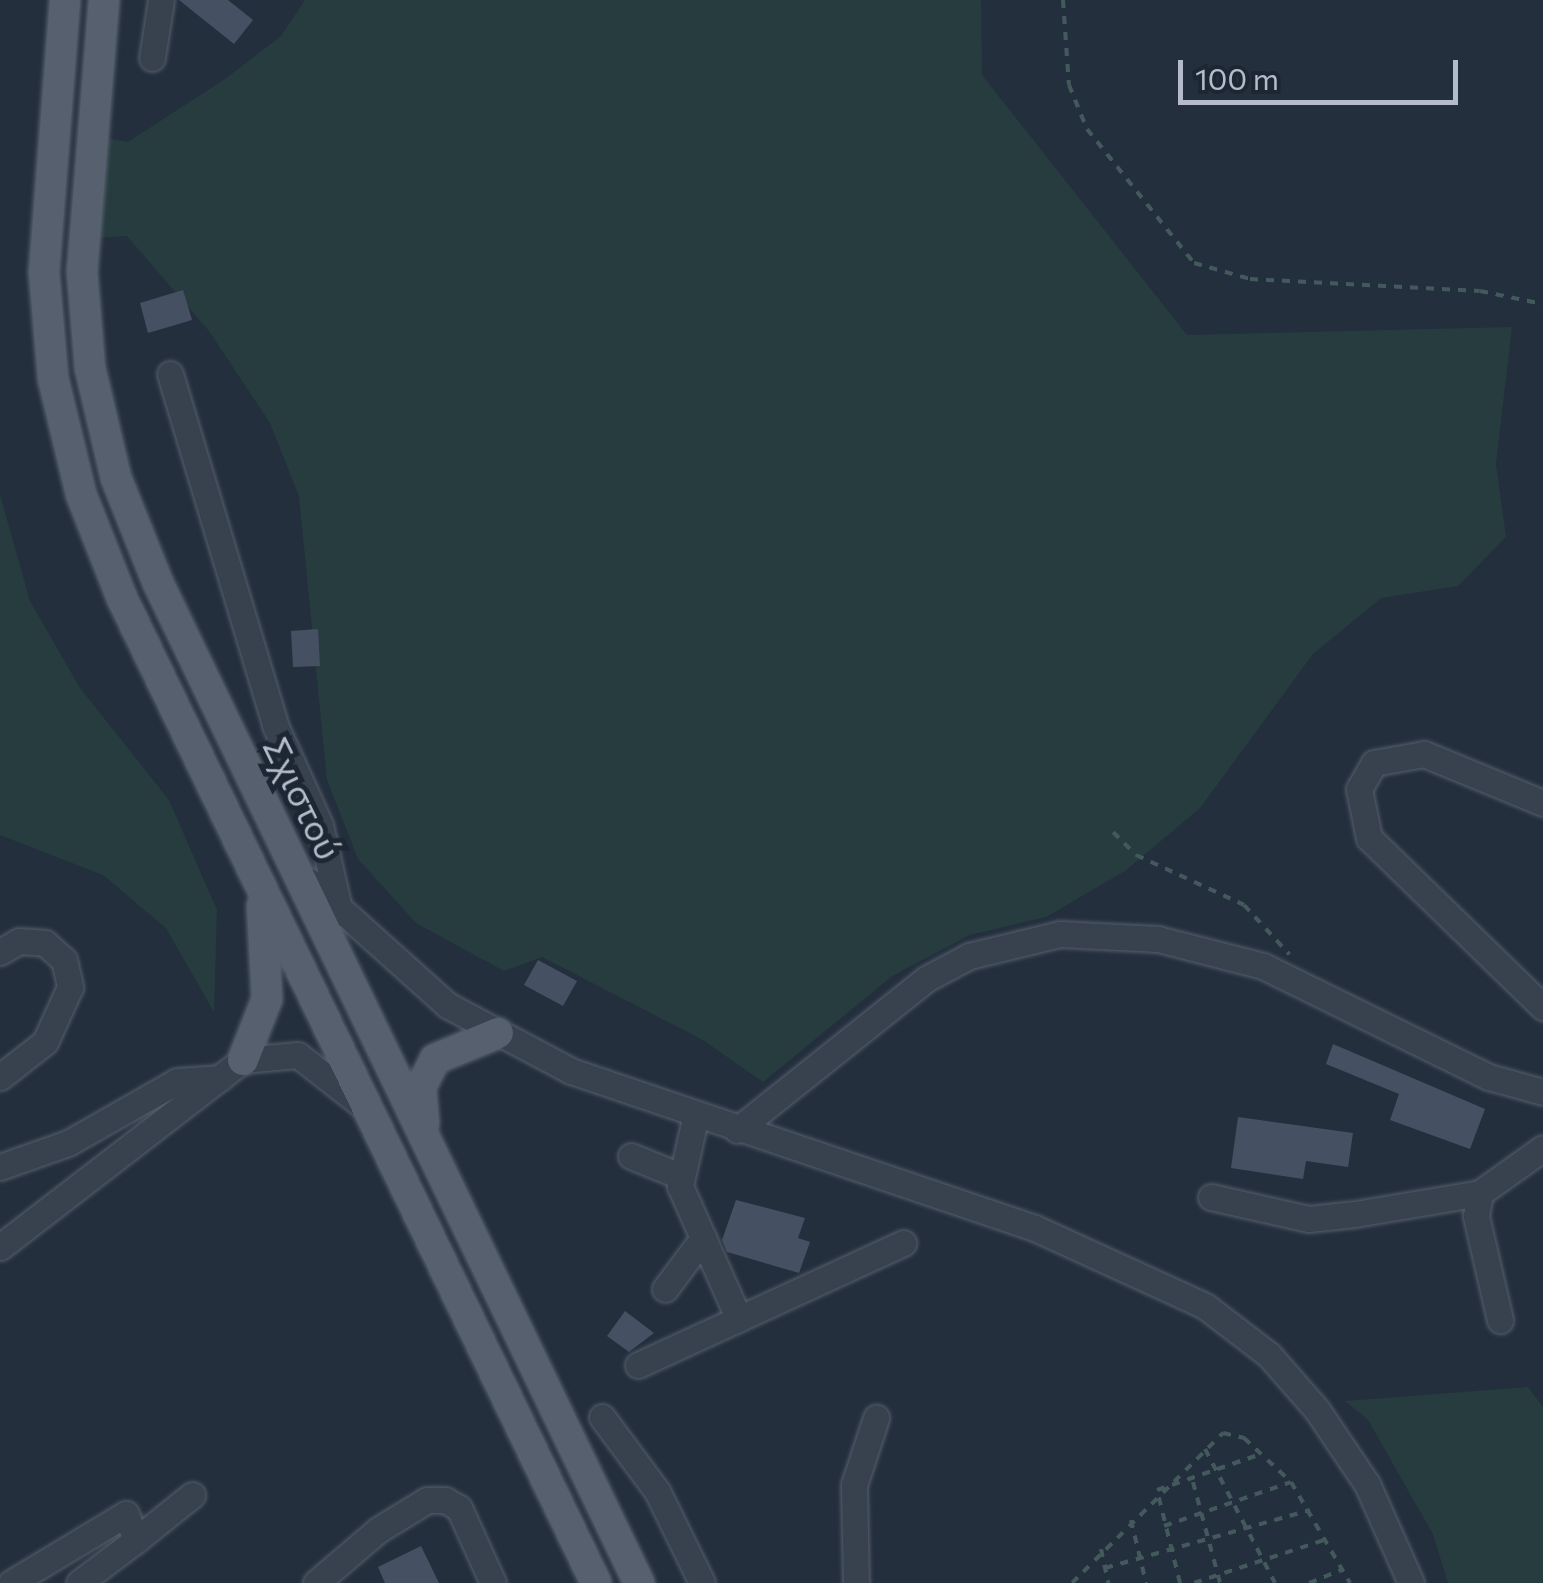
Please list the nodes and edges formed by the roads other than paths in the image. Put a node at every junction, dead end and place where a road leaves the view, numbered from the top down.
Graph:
1 (65, 0) edge
2 (104, 0) edge
3 (162, 0) edge
4 (152, 58) dead end
5 (170, 374) dead end
6 (1543, 803) edge
7 (292, 862) junction
8 (258, 879) junction
9 (341, 918) junction
10 (0, 952) edge
11 (1543, 1007) edge
12 (498, 1033) junction
13 (232, 1070) junction
14 (0, 1077) edge
15 (1543, 1092) edge
16 (367, 1110) junction
17 (695, 1119) junction
18 (737, 1130) junction
19 (1543, 1148) edge
20 (630, 1156) dead end
21 (434, 1160) junction
22 (0, 1167) edge
23 (680, 1176) junction
24 (1480, 1194) junction
25 (1211, 1197) dead end
26 (703, 1238) junction
27 (902, 1243) dead end
28 (0, 1247) edge
29 (665, 1289) dead end
30 (739, 1319) junction
31 (1500, 1320) dead end
32 (638, 1366) dead end
33 (602, 1417) dead end
34 (876, 1418) dead end
35 (192, 1496) dead end
36 (136, 1540) junction
37 (11, 1583) edge
38 (79, 1583) edge
39 (316, 1583) edge
40 (492, 1583) edge
41 (596, 1583) edge
42 (639, 1583) edge
43 (702, 1583) edge
44 (856, 1583) edge
45 (1411, 1583) edge

1 - 8 main road
2 - 7 main road, Σχιστού
3 - 4 street
5 - 9 street
6 - 11 street
7 - 9 street
7 - 21 main road, Σχιστού
8 - 13 main road
8 - 16 main road
9 - 12 street
10 - 14 street
12 - 17 street
12 - 21 main road
13 - 16 street
13 - 22 street
13 - 28 street
15 - 18 street
16 - 41 main road
17 - 18 street
17 - 23 street
18 - 45 street
19 - 24 street
20 - 23 street
21 - 42 main road, Σχιστού
23 - 26 street
24 - 25 street
24 - 31 street
26 - 29 street
26 - 30 street
27 - 30 street
30 - 32 street
33 - 43 street
34 - 44 street
35 - 36 street
36 - 37 street
36 - 38 street
39 - 40 street

